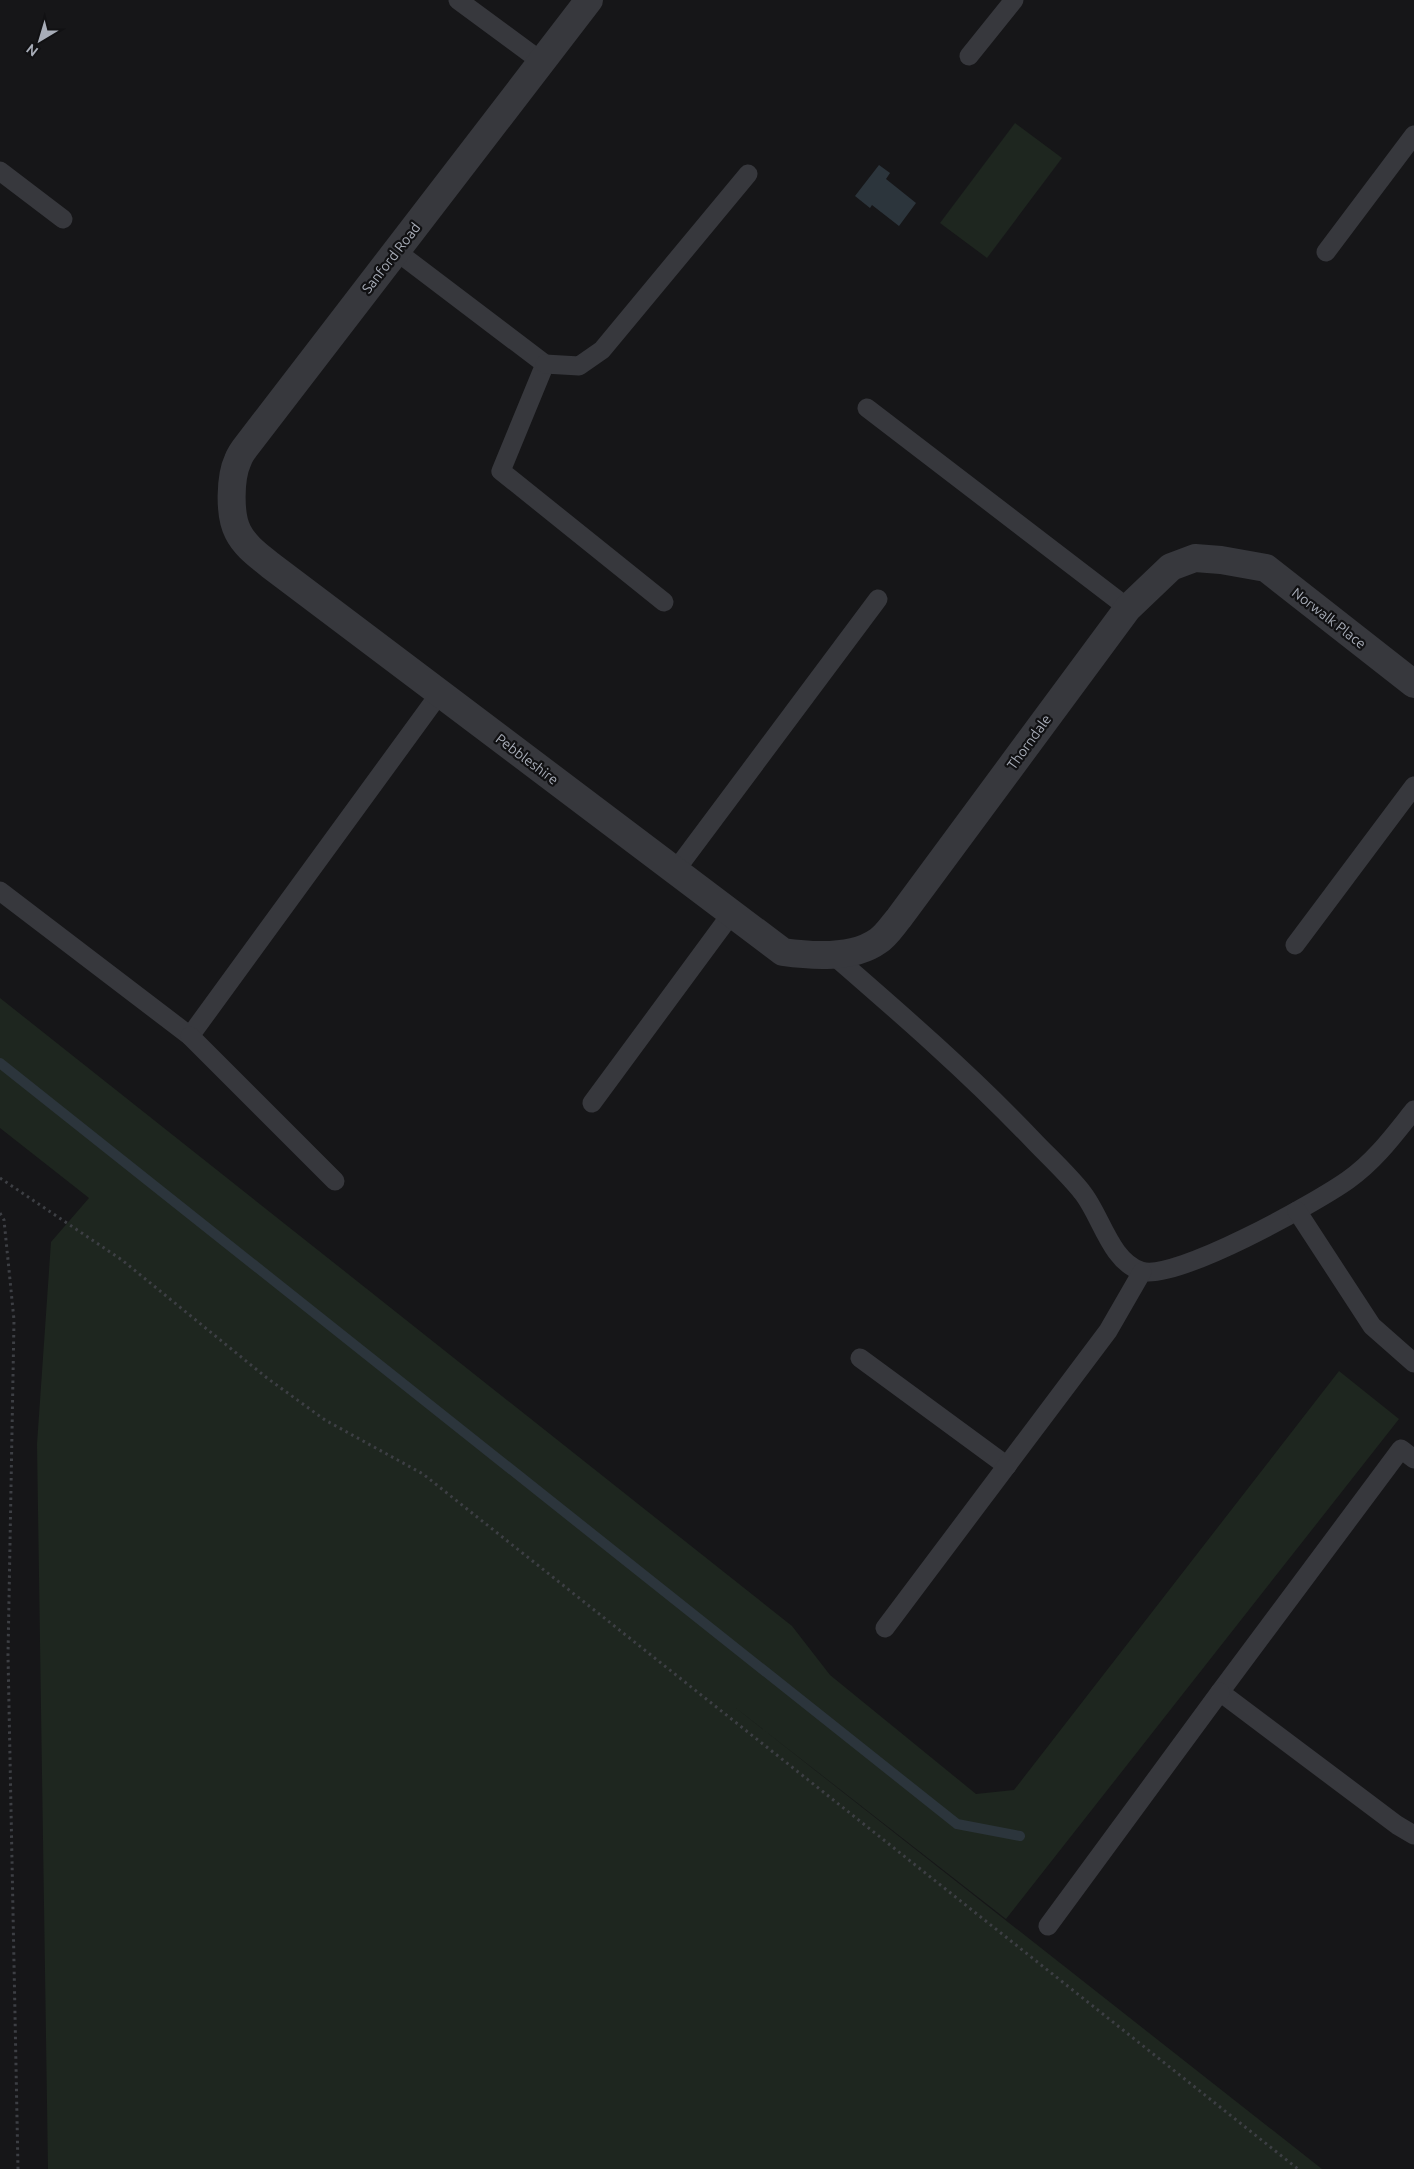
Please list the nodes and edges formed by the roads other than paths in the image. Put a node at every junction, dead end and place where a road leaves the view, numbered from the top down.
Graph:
1 (458, 0) edge
2 (589, 0) edge
3 (1014, 0) edge
4 (969, 56) dead end
5 (542, 62) junction
6 (1414, 135) edge
7 (0, 172) edge
8 (748, 174) dead end
9 (63, 220) dead end
10 (396, 251) junction
11 (1326, 252) dead end
12 (545, 364) junction
13 (867, 408) dead end
14 (237, 530) joint
15 (1240, 564) joint
16 (878, 599) dead end
17 (664, 602) dead end
18 (1128, 608) junction
19 (1414, 684) edge
20 (440, 693) junction
21 (1414, 786) edge
22 (675, 871) junction
23 (0, 891) edge
24 (732, 914) junction
25 (1295, 945) dead end
26 (833, 955) junction
27 (190, 1036) junction
28 (592, 1103) dead end
29 (1414, 1110) edge
30 (335, 1181) dead end
31 (1297, 1211) junction
32 (1142, 1272) junction
33 (860, 1358) dead end
34 (1414, 1363) edge
35 (1414, 1459) edge
36 (1007, 1466) junction
37 (885, 1628) dead end
38 (1220, 1692) junction
39 (1414, 1835) edge
40 (1048, 1926) dead end

1 - 5 lane
2 - 5 street, Sanford Road
3 - 4 lane
5 - 10 street, Sanford Road
6 - 11 lane
7 - 9 lane
8 - 12 lane
10 - 12 lane
10 - 14 street, Sanford Road
12 - 17 lane
13 - 18 lane
14 - 20 street, Pebbleshire
15 - 18 street, Thorndale
15 - 19 street, Norwalk Place
16 - 22 lane
18 - 26 street, Thorndale
20 - 22 street, Pebbleshire
20 - 27 lane
21 - 25 lane
22 - 24 street, Pebbleshire
23 - 27 lane
24 - 26 street, Pebbleshire
24 - 28 lane
26 - 32 lane
27 - 30 lane
29 - 31 lane
31 - 32 lane
31 - 34 lane
32 - 36 lane
33 - 36 lane
35 - 38 lane
36 - 37 lane
38 - 39 lane
38 - 40 lane

